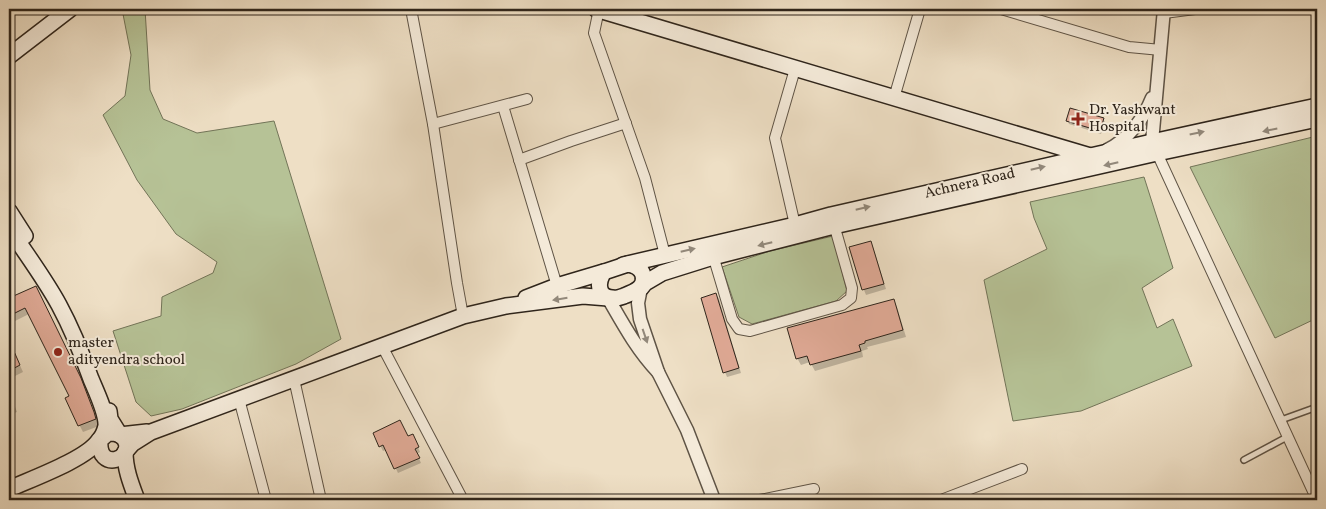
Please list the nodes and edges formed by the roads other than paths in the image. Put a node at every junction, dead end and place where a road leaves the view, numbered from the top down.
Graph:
1 (70, 9) edge
2 (411, 9) edge
3 (598, 9) edge
4 (920, 9) edge
5 (1002, 9) edge
6 (1196, 9) edge
7 (1164, 11) edge
8 (1161, 50) junction
9 (9, 56) edge
10 (795, 69) junction
11 (1158, 86) junction
12 (894, 98) junction
13 (527, 99) dead end
14 (503, 106) junction
15 (1317, 106) edge
16 (1317, 119) edge
17 (626, 123) junction
18 (433, 124) junction
19 (1154, 148) junction
20 (1091, 156) junction
21 (519, 160) junction
22 (9, 212) edge
23 (833, 220) junction
24 (795, 225) junction
25 (9, 228) edge
26 (712, 251) junction
27 (664, 255) junction
28 (623, 265) junction
29 (604, 272) junction
30 (557, 286) junction
31 (640, 288) junction
32 (608, 298) junction
33 (506, 306) junction
34 (463, 316) junction
35 (382, 346) junction
36 (658, 372) junction
37 (294, 379) junction
38 (239, 399) junction
39 (1317, 407) edge
40 (1280, 420) junction
41 (151, 432) junction
42 (120, 435) junction
43 (1288, 437) junction
44 (100, 440) junction
45 (126, 452) junction
46 (107, 459) junction
47 (1244, 460) dead end
48 (70, 462) junction
49 (1022, 469) dead end
50 (9, 488) edge
51 (814, 489) dead end
52 (127, 500) edge
53 (137, 500) edge
54 (266, 500) edge
55 (321, 500) edge
56 (463, 500) edge
57 (714, 500) edge
58 (760, 500) edge
59 (941, 500) edge
60 (1317, 500) edge

1 - 9 main road
2 - 18 street
3 - 10 main road
3 - 17 street
4 - 12 street
5 - 8 street
6 - 7 street
7 - 8 street
8 - 11 street
10 - 12 main road
10 - 24 street
11 - 19 street
11 - 20 street
12 - 20 main road
13 - 14 street
14 - 18 street
14 - 21 street
19 -> 15 main road, Achnera Road
16 -> 19 main road, Achnera Road
17 - 21 street
17 - 27 street
18 - 34 street
19 - 20 main road, Achnera Road
19 -> 23 main road, Achnera Road
19 - 40 street
23 -> 20 main road, Achnera Road
21 - 30 street
22 - 42 main road
23 - 24 main road, Achnera Road
23 -> 26 main road, Achnera Road
23 - 26 street
24 - 26 main road, Achnera Road
25 - 44 main road
27 -> 26 main road, Achnera Road
26 - 31 main road, Achnera Road
27 - 28 main road, Achnera Road
28 - 29 main road
28 - 31 main road
29 - 30 main road
29 - 32 main road
30 - 33 main road
31 - 32 main road
31 -> 36 street
32 -> 33 main road
32 - 36 street
33 - 34 main road
34 - 35 main road
35 - 37 main road
35 - 56 street
36 - 57 street
37 - 38 main road
37 - 55 street
38 - 41 main road
38 - 54 street
39 - 40 lane
40 - 43 street
41 - 42 main road
41 - 45 main road
42 - 44 main road
42 - 45 main road
43 - 47 lane
43 - 60 street
44 - 46 main road
44 - 48 main road
45 - 46 main road
45 - 53 main road
46 - 48 main road
46 - 52 main road
48 - 50 main road
49 - 59 street
51 - 58 street

